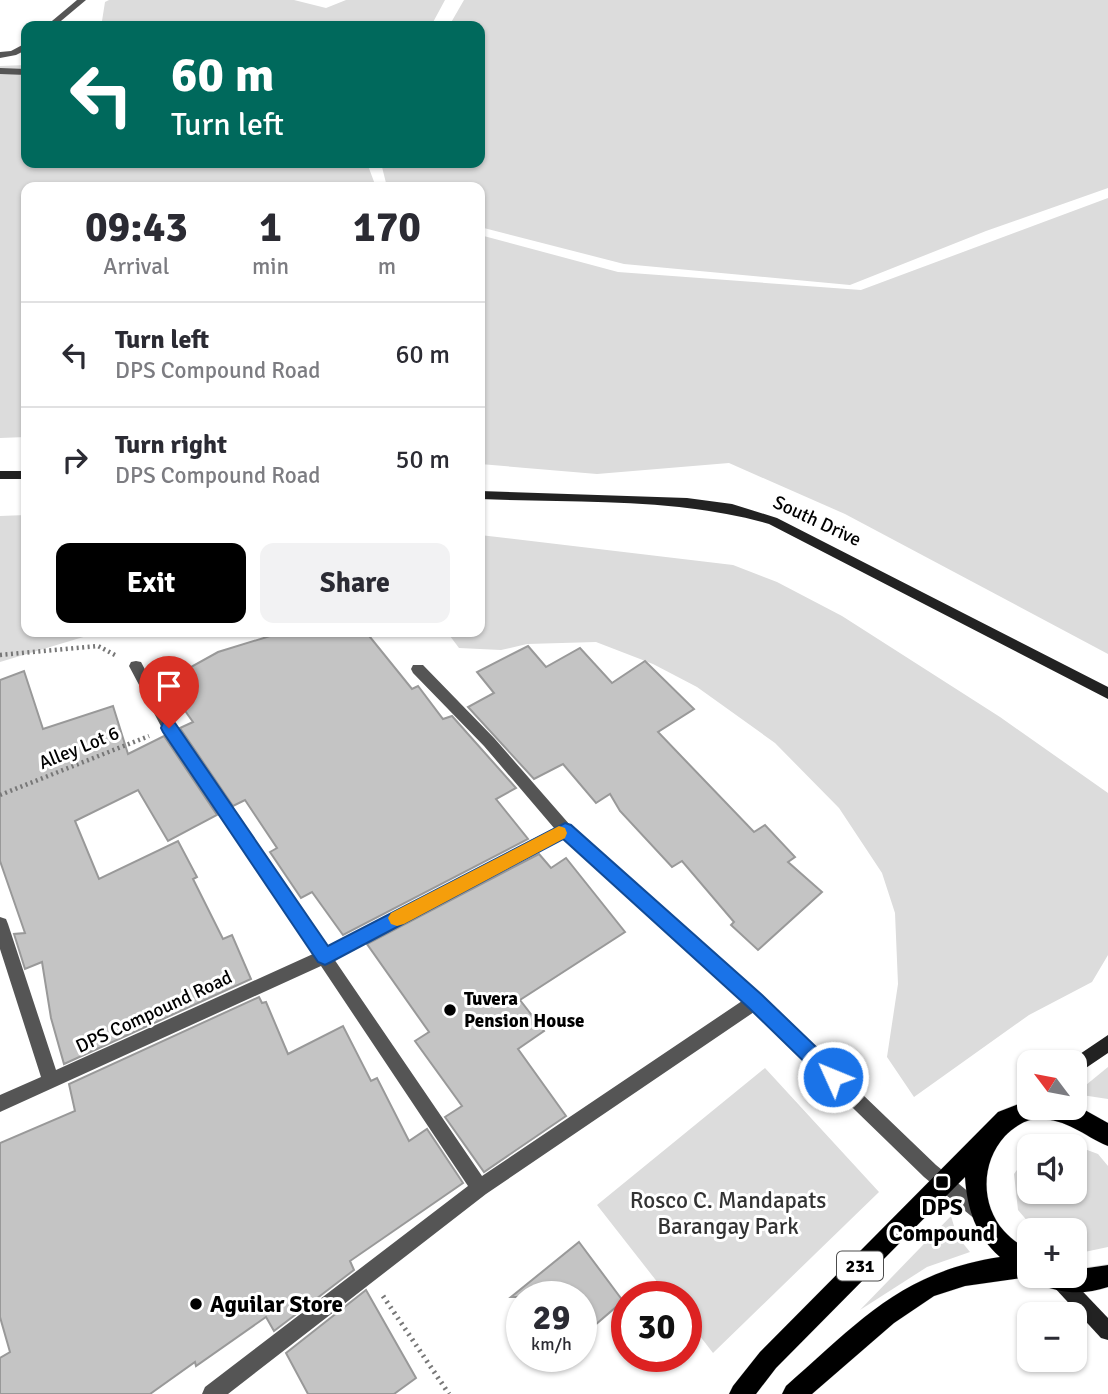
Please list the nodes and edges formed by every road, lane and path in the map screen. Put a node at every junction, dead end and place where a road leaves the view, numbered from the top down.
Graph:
1 (82, 0) edge
2 (56, 21) edge
3 (21, 49) edge
4 (0, 55) edge
5 (0, 71) edge
6 (21, 72) edge
7 (0, 475) edge
8 (21, 475) edge
9 (485, 495) edge
10 (0, 655) edge
11 (136, 666) joint
12 (418, 670) dead end
13 (1108, 693) edge
14 (169, 728) junction
15 (0, 795) edge
16 (565, 830) junction
17 (0, 924) edge
18 (325, 956) junction
19 (755, 1002) junction
20 (1108, 1043) edge
21 (1087, 1058) edge
22 (51, 1082) junction
23 (0, 1104) edge
24 (1017, 1111) edge
25 (1008, 1118) junction
26 (1108, 1135) edge
27 (983, 1143) junction
28 (942, 1182) junction
29 (480, 1188) junction
30 (982, 1214) junction
31 (1017, 1258) edge
32 (1017, 1267) edge
33 (369, 1275) junction
34 (1108, 1276) edge
35 (1087, 1281) edge
36 (1063, 1288) edge
37 (1108, 1331) edge
38 (212, 1394) edge
39 (449, 1394) edge
40 (741, 1394) edge
41 (794, 1394) edge

1 - 2 street
3 - 4 street
5 - 6 street
7 - 8 main road
9 - 13 main road, South Drive
10 - 11 path
11 - 14 street
12 - 16 street
14 - 15 path, Alley Lot 6
14 - 18 street
16 - 18 street, DPS Compound Road
16 - 19 street
17 - 22 street
18 - 22 street, DPS Compound Road
18 - 29 street
19 - 28 street
19 - 29 street
20 - 21 main road
22 - 23 street, DPS Compound Road
24 - 25 main road
25 - 26 main road
25 - 27 main road, 231
27 - 28 main road, 231
27 - 30 main road
28 - 30 street
28 - 40 main road, 231
29 - 33 street
30 - 31 main road
32 - 41 main road
33 - 38 street
33 - 39 path
34 - 35 main road
36 - 37 main road

